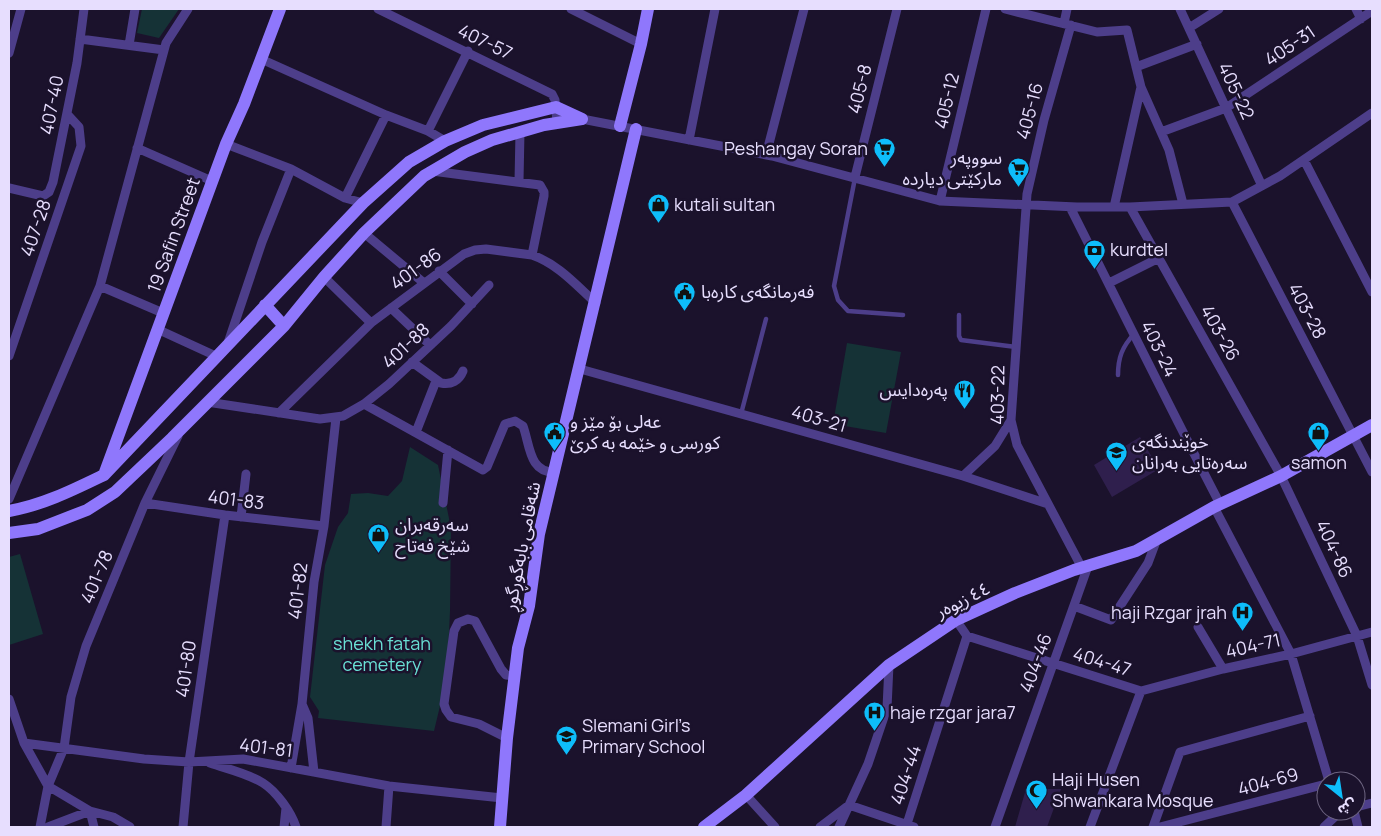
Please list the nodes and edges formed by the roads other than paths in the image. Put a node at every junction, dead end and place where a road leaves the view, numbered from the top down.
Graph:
1 (21, 9) edge
2 (84, 9) edge
3 (136, 9) edge
4 (188, 9) edge
5 (280, 9) edge
6 (378, 9) edge
7 (571, 9) edge
8 (648, 9) edge
9 (715, 9) edge
10 (804, 9) edge
11 (896, 9) edge
12 (986, 9) edge
13 (1005, 9) edge
14 (1067, 9) edge
15 (1180, 9) edge
16 (1219, 9) edge
17 (1356, 9) edge
18 (1372, 11) edge
19 (1361, 19) junction
20 (1068, 24) junction
21 (1189, 28) junction
22 (11, 35) edge
23 (80, 39) junction
24 (641, 44) junction
25 (1197, 44) junction
26 (129, 45) junction
27 (164, 50) junction
28 (468, 52) junction
29 (9, 53) edge
30 (261, 58) junction
31 (1136, 67) junction
32 (1142, 87) junction
33 (556, 107) junction
34 (1226, 108) junction
35 (1372, 113) edge
36 (67, 114) junction
37 (386, 115) junction
38 (582, 120) junction
39 (557, 122) junction
40 (620, 126) junction
41 (636, 129) junction
42 (428, 131) junction
43 (520, 132) junction
44 (1161, 132) junction
45 (689, 140) junction
46 (445, 141) junction
47 (226, 144) junction
48 (137, 148) junction
49 (766, 155) junction
50 (1304, 160) junction
51 (290, 169) junction
52 (432, 171) junction
53 (855, 178) junction
54 (519, 181) junction
55 (212, 182) junction
56 (1262, 186) junction
57 (9, 188) edge
58 (346, 198) junction
59 (940, 201) junction
60 (1232, 202) junction
61 (363, 203) junction
62 (1183, 204) junction
63 (1027, 206) junction
64 (1070, 207) junction
65 (1114, 207) junction
66 (1130, 207) junction
67 (364, 233) junction
68 (532, 255) junction
69 (1159, 258) junction
70 (439, 271) junction
71 (324, 276) junction
72 (424, 283) junction
73 (1109, 283) junction
74 (488, 285) dead end
75 (100, 286) junction
76 (1372, 292) edge
77 (596, 303) junction
78 (472, 304) junction
79 (265, 305) junction
80 (391, 308) junction
81 (163, 313) junction
82 (903, 315) dead end
83 (959, 315) dead end
84 (766, 319) dead end
85 (371, 323) junction
86 (284, 326) junction
87 (157, 329) junction
88 (1134, 334) junction
89 (430, 345) junction
90 (1016, 347) junction
91 (222, 352) junction
92 (9, 356) edge
93 (412, 362) junction
94 (580, 369) junction
95 (462, 371) dead end
96 (1118, 375) dead end
97 (436, 381) junction
98 (208, 402) junction
99 (364, 404) junction
100 (278, 413) junction
101 (741, 414) junction
102 (336, 418) junction
103 (1011, 420) junction
104 (1372, 425) edge
105 (183, 426) junction
106 (416, 432) junction
107 (1354, 435) junction
108 (448, 450) junction
109 (555, 472) junction
110 (1372, 472) edge
111 (246, 474) dead end
112 (104, 475) junction
113 (963, 476) junction
114 (1281, 476) junction
115 (11, 490) edge
116 (9, 499) edge
117 (145, 503) junction
118 (443, 503) dead end
119 (1048, 504) junction
120 (1217, 505) junction
121 (9, 511) edge
122 (225, 516) junction
123 (241, 517) junction
124 (324, 526) junction
125 (9, 533) edge
126 (1158, 539) junction
127 (1085, 567) junction
128 (1074, 606) junction
129 (956, 620) junction
130 (1198, 628) dead end
131 (1372, 632) edge
132 (967, 636) junction
133 (1357, 636) junction
134 (1291, 654) junction
135 (1053, 664) junction
136 (889, 665) junction
137 (1223, 669) junction
138 (515, 676) junction
139 (1372, 685) edge
140 (1141, 691) junction
141 (9, 699) edge
142 (302, 704) junction
143 (1310, 716) junction
144 (507, 738) junction
145 (24, 743) junction
146 (64, 748) junction
147 (204, 761) junction
148 (189, 762) junction
149 (291, 768) junction
150 (1324, 771) edge
151 (314, 772) junction
152 (1316, 785) edge
153 (48, 786) junction
154 (389, 786) junction
155 (746, 795) junction
156 (502, 798) junction
157 (849, 805) junction
158 (286, 808) junction
159 (90, 811) junction
160 (909, 826) edge
161 (40, 827) edge
162 (48, 827) edge
163 (94, 827) edge
164 (130, 827) edge
165 (183, 827) edge
166 (284, 827) edge
167 (296, 827) edge
168 (386, 827) edge
169 (500, 827) edge
170 (704, 827) edge
171 (775, 827) edge
172 (820, 827) edge
173 (839, 827) edge
174 (995, 827) edge
175 (1090, 827) edge
176 (1153, 827) edge
177 (1160, 827) edge

1 - 22 street
2 - 23 street, 407-40
3 - 26 street
4 - 27 street
5 - 30 street, 19 Safin Street
6 - 28 street, 407-57
7 - 24 street
8 - 24 street
9 - 45 street
10 - 49 street
11 - 53 street, 405-8
12 - 59 street, 405-12
13 - 20 street
14 - 20 street, 405-16
15 - 21 street, 405-22
16 - 21 street
17 - 19 street
18 - 19 street, 405-31
19 - 34 street, 405-31
20 - 31 street
20 - 63 street, 405-16
21 - 25 street, 405-22
22 - 29 street
23 - 26 street
23 - 36 street, 407-40
24 - 40 street
25 - 31 street
25 - 34 street, 405-22
26 - 27 street
27 - 48 street
28 - 33 street, 407-57
28 - 42 street
30 - 37 street
30 - 47 street, 19 Safin Street
31 - 32 street
32 - 44 street
32 - 65 street
33 - 38 street
33 - 39 street
33 - 46 street
34 - 44 street, 405-31
34 - 56 street, 405-22
35 - 50 street
36 - 57 street, 407-40
36 - 92 street, 407-28
37 - 42 street
37 - 58 street
38 - 39 street
38 - 40 street
39 - 43 street
40 - 41 street
41 - 45 street
41 - 77 street, شەقامی بابەگوڕگوڕ
42 - 46 street
43 - 52 street
43 - 54 street
44 - 62 street
45 - 49 street
46 - 61 street
47 - 51 street
47 - 55 street, 19 Safin Street
48 - 55 street
48 - 75 street
49 - 53 street
50 - 56 street
50 - 76 street
51 - 58 street
51 - 91 street
52 - 54 street
52 - 67 street
53 - 59 street
53 - 82 lane
54 - 68 street
55 - 81 street, 19 Safin Street
56 - 60 street
58 - 61 street
59 - 63 street
60 - 62 street
60 - 107 street, 403-28
61 - 79 street
62 - 66 street
63 - 64 street
63 - 90 street, 403-22
64 - 65 street
64 - 73 street, 403-24
65 - 66 street
66 - 69 street, 403-26
67 - 71 street
67 - 72 street
68 - 70 street, 401-86
68 - 77 street, 401-86
69 - 73 street
69 - 114 street, 403-26
70 - 72 street, 401-86
70 - 78 street
71 - 85 street
71 - 86 street
72 - 80 street, 401-86
73 - 88 street, 403-24
74 - 78 street, 401-88
75 - 81 street
75 - 115 street
77 - 94 street, شەقامی بابەگوڕگوڕ
78 - 89 street, 401-88
79 - 86 street
79 - 91 street
80 - 85 street, 401-86
80 - 89 street
81 - 87 street, 19 Safin Street
83 - 90 lane
84 - 101 lane
85 - 100 street, 401-86
86 - 98 street
87 - 91 street
87 - 112 street, 19 Safin Street
88 - 96 lane
88 - 120 street, 403-24
89 - 93 street, 401-88
90 - 103 street, 403-22
91 - 112 street
93 - 97 street
93 - 99 street, 401-88
94 - 101 street, 403-21
94 - 109 street, شەقامی بابەگوڕگوڕ
95 - 97 street
97 - 106 street
98 - 100 street
98 - 105 street
99 - 102 street, 401-88
99 - 106 street
100 - 102 street
101 - 113 street, 403-21
102 - 124 street, 401-82
103 - 113 street
103 - 119 street, 403-22
104 - 107 street, ٤٤ زیوەر
105 - 117 street, 401-78
105 - 125 street
106 - 108 street
107 - 110 street, 403-28
107 - 114 street, ٤٤ زیوەر
108 - 109 street
108 - 118 street
109 - 138 street, شەقامی بابەگوڕگوڕ
111 - 123 street
112 - 121 street
113 - 119 street, 403-21
114 - 120 street, ٤٤ زیوەر
114 - 133 street, 404-86
115 - 116 street
117 - 122 street, 401-83
117 - 146 street, 401-78
119 - 127 street, 403-22
120 - 126 street, ٤٤ زیوەر
120 - 134 street, 403-24
122 - 123 street, 401-83
122 - 148 street, 401-80
123 - 124 street, 401-83
124 - 142 street, 401-82
126 - 127 street, ٤٤ زیوەر
126 - 128 street
127 - 128 street, 404-46
127 - 129 street, ٤٤ زیوەر
128 - 135 street, 404-46
129 - 132 street
129 - 136 street, ٤٤ زیوەر
130 - 137 street
131 - 133 street, 404-71
132 - 135 street, 404-47
132 - 160 street, 404-44
133 - 134 street, 404-71
133 - 139 street, 404-86
134 - 137 street, 404-71
134 - 143 street, 403-24
135 - 140 street, 404-47
135 - 174 street, 404-46
136 - 155 street, ٤٤ زیوەر
136 - 157 street
137 - 140 street, 404-71
138 - 144 street, شەقامی بابەگوڕگوڕ
138 - 144 street
140 - 175 street
141 - 145 street
142 - 149 street, 401-82
142 - 151 street
143 - 150 street, 403-24
143 - 176 street
144 - 156 street, شەقامی بابەگوڕگوڕ
145 - 146 street, 401-81
145 - 153 street
146 - 148 street, 401-81
146 - 153 street, 401-78
147 - 148 street, 401-81
147 - 149 street, 401-81
147 - 158 street
148 - 165 street, 401-80
149 - 151 street, 401-81
151 - 154 street, 401-81
152 - 177 street, 404-69
153 - 159 street
153 - 161 street, 401-78
154 - 156 street, 401-81
154 - 168 street
155 - 170 street, ٤٤ زیوەر
155 - 171 street
156 - 169 street, شەقامی بابەگوڕگوڕ
157 - 160 street
157 - 172 street
157 - 173 street
158 - 166 street
158 - 167 street
159 - 162 street
159 - 163 street
159 - 164 street

